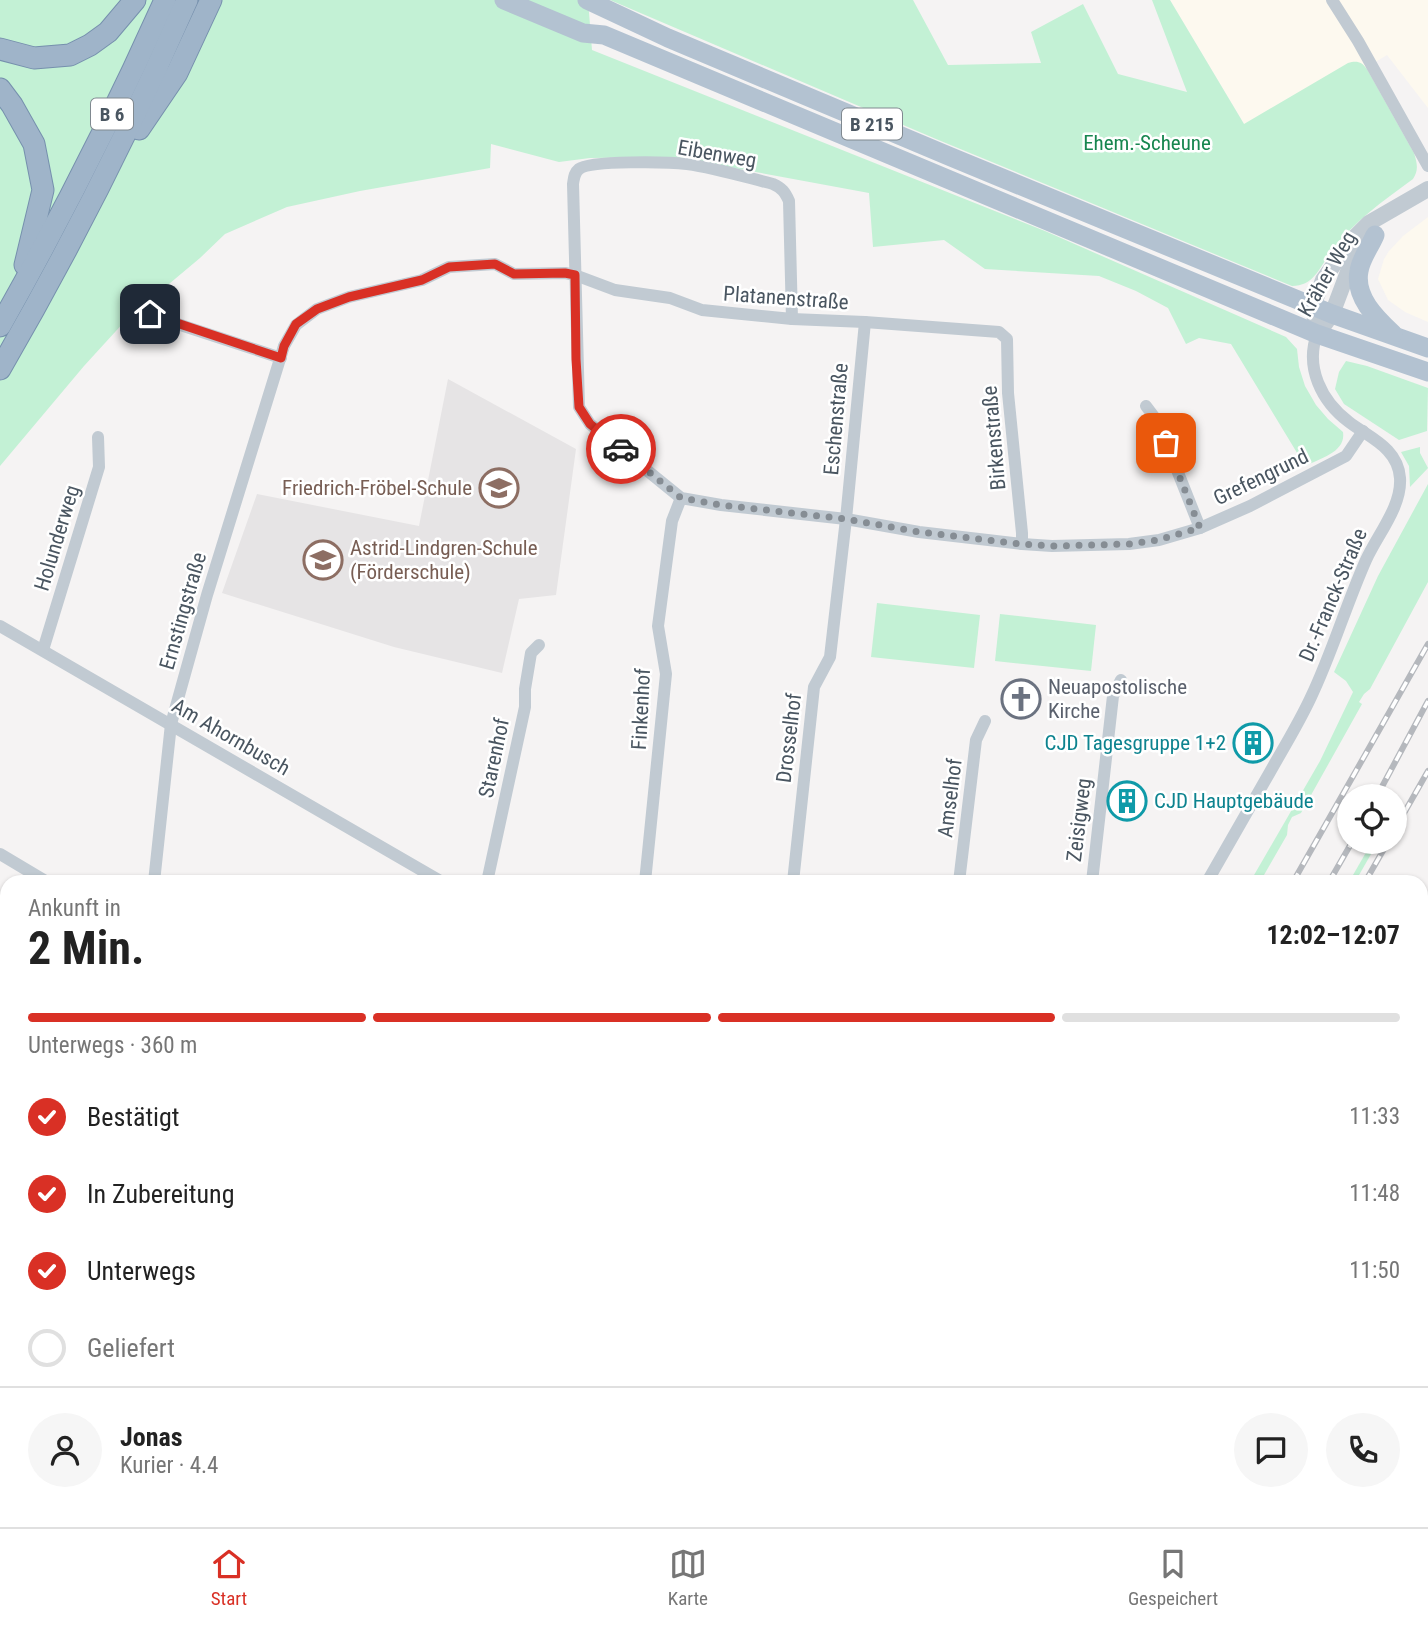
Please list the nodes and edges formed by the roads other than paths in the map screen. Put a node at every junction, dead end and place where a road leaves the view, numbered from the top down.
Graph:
1 (135, 0) edge
2 (165, 0) edge
3 (187, 0) edge
4 (211, 0) edge
5 (504, 0) edge
6 (536, 0) edge
7 (587, 0) edge
8 (1332, 0) edge
9 (604, 35) junction
10 (0, 49) edge
11 (0, 89) edge
12 (1428, 166) edge
13 (1428, 189) edge
14 (93, 197) junction
15 (1400, 206) junction
16 (1375, 235) junction
17 (575, 275) junction
18 (16, 297) junction
19 (1313, 306) junction
20 (150, 314) dead end
21 (1332, 314) junction
22 (792, 319) junction
23 (865, 322) junction
24 (0, 326) edge
25 (999, 332) joint
26 (1317, 334) junction
27 (1396, 337) junction
28 (1428, 348) edge
29 (281, 358) junction
30 (0, 369) edge
31 (1428, 372) edge
32 (1146, 406) dead end
33 (1363, 431) junction
34 (98, 437) dead end
35 (681, 498) junction
36 (846, 519) junction
37 (1200, 528) junction
38 (1021, 544) junction
39 (0, 626) edge
40 (539, 645) dead end
41 (43, 650) junction
42 (1121, 680) dead end
43 (985, 721) dead end
44 (172, 724) junction
45 (0, 854) edge
46 (35, 875) edge
47 (155, 875) edge
48 (430, 875) edge
49 (488, 875) edge
50 (646, 875) edge
51 (794, 875) edge
52 (960, 875) edge
53 (1093, 875) edge
54 (1211, 875) edge

1 - 10 highway
2 - 18 highway, B 6
3 - 14 highway, B 6
4 - 14 highway
5 - 9 main road, B 215
6 - 9 main road, B 215
7 - 19 main road, B 215
8 - 12 street
9 - 26 main road, B 215
11 - 18 highway
13 - 15 street, Kräher Weg
14 - 30 highway, B 6
15 - 16 street, Kräher Weg
15 - 19 street, Kräher Weg
16 - 21 street, Kräher Weg
16 - 27 main road
17 - 22 street, Platanenstraße
17 - 22 street, Eibenweg
17 - 29 street, Ernstingstraße
17 - 35 street, Grefengrund
18 - 24 highway, B 6
19 - 21 main road, B 215
19 - 26 street, Kräher Weg
20 - 29 street
21 - 26 street, Kräher Weg
21 - 27 main road, B 215
22 - 23 street, Platanenstraße
23 - 25 street, Platanenstraße
23 - 36 street, Eschenstraße
25 - 38 street, Birkenstraße
26 - 31 main road, B 215
26 - 33 street, Dr.-Franck-Straße
27 - 28 main road, B 215
29 - 44 street, Ernstingstraße
32 - 37 street
33 - 37 street, Grefengrund
33 - 54 street, Dr.-Franck-Straße
34 - 41 street, Holunderweg
35 - 36 street, Grefengrund
35 - 50 street, Finkenhof
36 - 38 street, Grefengrund
36 - 51 street, Drosselhof
37 - 38 street, Grefengrund
39 - 41 street, Am Ahornbusch
40 - 49 street, Starenhof
41 - 44 street, Am Ahornbusch
42 - 53 street, Zeisigweg
43 - 52 street, Amselhof
44 - 47 street, Ernstingstraße
44 - 48 street, Am Ahornbusch
45 - 46 street

